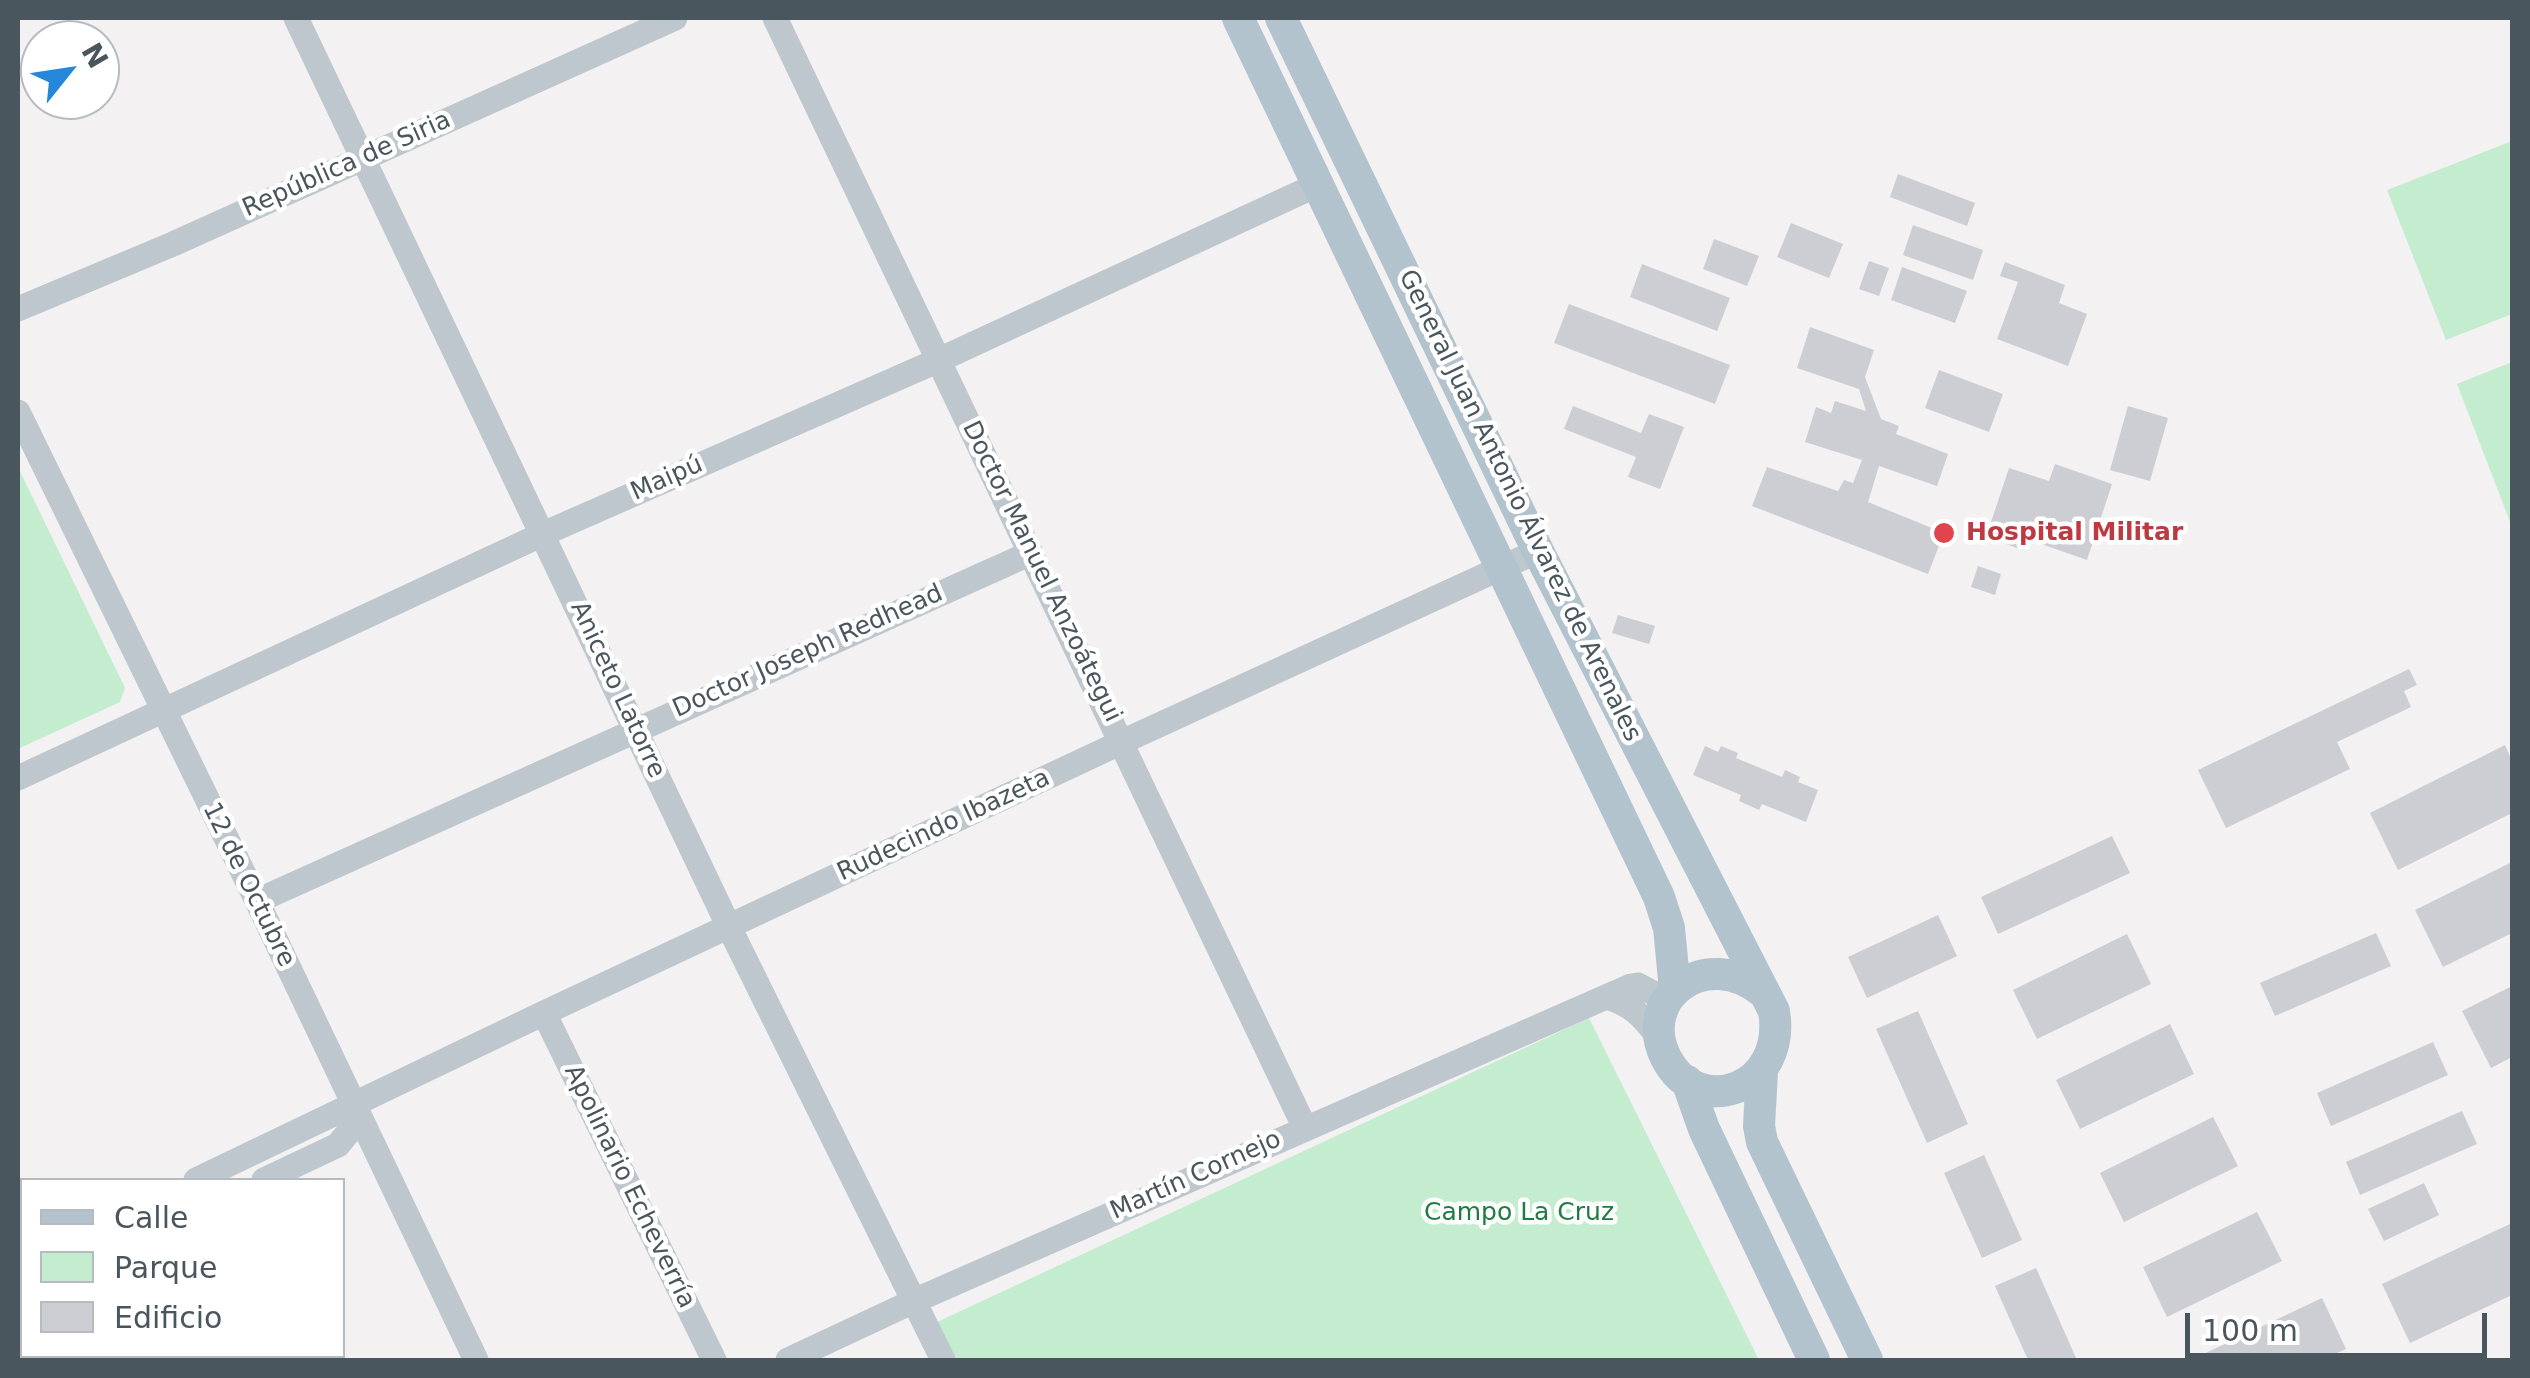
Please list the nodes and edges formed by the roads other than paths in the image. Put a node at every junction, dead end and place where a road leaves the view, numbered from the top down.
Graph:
1 (296, 18) edge
2 (676, 18) edge
3 (776, 18) edge
4 (1238, 18) edge
5 (1281, 18) edge
6 (364, 157) junction
7 (1318, 184) junction
8 (18, 309) edge
9 (939, 360) junction
10 (18, 412) edge
11 (543, 534) junction
12 (1538, 552) junction
13 (1032, 554) junction
14 (1502, 568) junction
15 (162, 712) junction
16 (636, 728) junction
17 (1122, 742) junction
18 (18, 778) edge
19 (257, 901) junction
20 (730, 927) junction
21 (1763, 992) junction
22 (1672, 996) junction
23 (1606, 998) junction
24 (544, 1013) junction
25 (1660, 1038) junction
26 (1762, 1072) junction
27 (1686, 1081) junction
28 (353, 1107) junction
29 (1305, 1128) junction
30 (200, 1178) edge
31 (268, 1178) edge
32 (914, 1301) junction
33 (476, 1360) edge
34 (714, 1360) edge
35 (788, 1360) edge
36 (943, 1360) edge
37 (1814, 1360) edge
38 (1868, 1360) edge

1 - 6 street, Aniceto Latorre
2 - 6 street, República de Siria
3 - 9 street, Doctor Manuel Anzoátegui
4 - 7 main road, General Juan Antonio Álvarez de Arenales
5 - 12 main road, General Juan Antonio Álvarez de Arenales
6 - 8 street, República de Siria
6 - 11 street, Aniceto Latorre
7 - 9 street, Maipú
7 - 14 main road, General Juan Antonio Álvarez de Arenales
9 - 11 street, Maipú
9 - 13 street, Doctor Manuel Anzoátegui
10 - 15 street, 12 de Octubre
11 - 15 street, Maipú
11 - 16 street, Aniceto Latorre
12 - 14 street, Rudecindo Ibazeta
12 - 21 main road, General Juan Antonio Álvarez de Arenales
13 - 16 street, Doctor Joseph Redhead
13 - 17 street, Doctor Manuel Anzoátegui
14 - 17 street, Rudecindo Ibazeta
14 - 22 main road, General Juan Antonio Álvarez de Arenales
15 - 18 street, Maipú
15 - 19 street, 12 de Octubre
16 - 19 street, Doctor Joseph Redhead
16 - 20 street, Aniceto Latorre
17 - 20 street, Rudecindo Ibazeta
17 - 29 street, Doctor Manuel Anzoátegui
19 - 28 street, 12 de Octubre
20 - 24 street, Rudecindo Ibazeta
20 - 32 street, Aniceto Latorre
21 - 22 main road
21 - 26 main road, General Juan Antonio Álvarez de Arenales
22 - 23 street, Martín Cornejo
22 - 25 main road, General Juan Antonio Álvarez de Arenales
23 - 25 street
23 - 29 street, Martín Cornejo
24 - 28 street, Rudecindo Ibazeta
24 - 34 street, Apolinario Echeverría
25 - 27 main road
26 - 27 main road
26 - 38 main road, General Juan Antonio Álvarez de Arenales
27 - 37 main road
28 - 30 street, Rudecindo Ibazeta
28 - 31 street
28 - 33 street, 12 de Octubre
29 - 32 street, Martín Cornejo
32 - 35 street, Martín Cornejo
32 - 36 street, Aniceto Latorre

